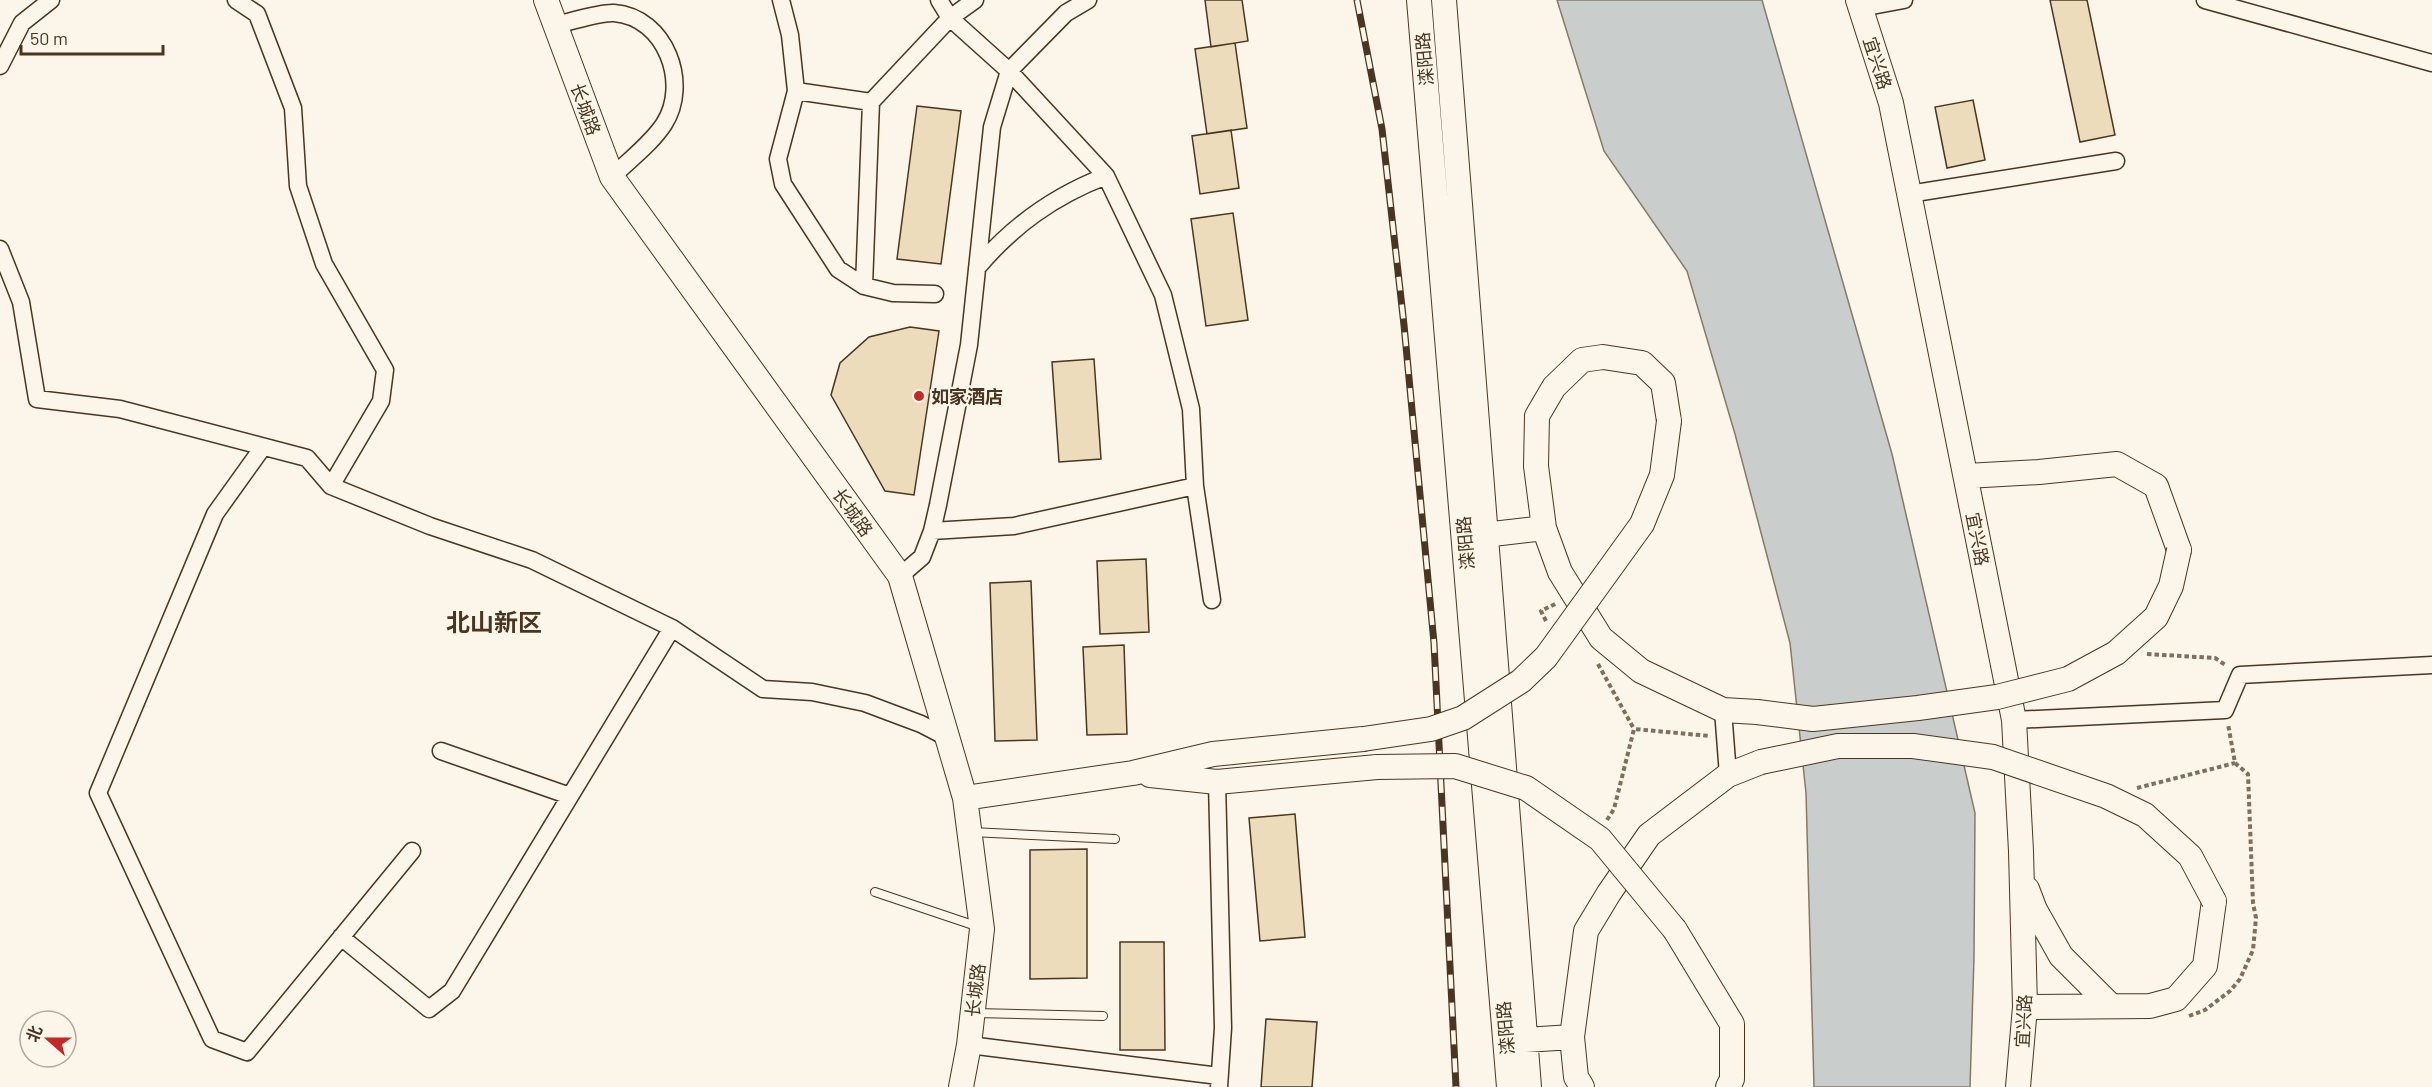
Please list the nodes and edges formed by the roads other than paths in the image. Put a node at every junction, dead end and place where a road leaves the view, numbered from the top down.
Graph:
1 (51, 0) edge
2 (236, 0) edge
3 (546, 0) edge
4 (781, 0) edge
5 (939, 0) edge
6 (975, 0) edge
7 (1088, 0) edge
8 (1419, 0) edge
9 (1444, 0) edge
10 (1904, 0) edge
11 (2205, 0) edge
12 (1859, 4) edge
13 (950, 18) junction
14 (555, 26) junction
15 (2432, 63) edge
16 (0, 66) edge
17 (1010, 71) junction
18 (796, 91) junction
19 (871, 102) junction
20 (2116, 161) dead end
21 (1106, 176) junction
22 (612, 177) junction
23 (1909, 194) junction
24 (0, 249) edge
25 (977, 268) junction
26 (864, 286) junction
27 (935, 294) dead end
28 (263, 447) junction
29 (1966, 476) junction
30 (331, 486) junction
31 (1195, 486) junction
32 (1544, 528) junction
33 (933, 531) junction
34 (1484, 535) junction
35 (900, 576) junction
36 (1212, 600) dead end
37 (672, 628) junction
38 (2432, 665) edge
39 (1723, 710) junction
40 (2014, 720) junction
41 (948, 738) junction
42 (441, 751) dead end
43 (1132, 773) junction
44 (1728, 775) junction
45 (1216, 782) junction
46 (570, 796) junction
47 (965, 798) junction
48 (971, 832) junction
49 (1115, 839) dead end
50 (412, 850) dead end
51 (2022, 878) junction
52 (875, 891) dead end
53 (982, 928) junction
54 (341, 937) junction
55 (2110, 1005) junction
56 (2025, 1007) junction
57 (972, 1013) junction
58 (1103, 1016) dead end
59 (1572, 1037) junction
60 (1525, 1040) junction
61 (969, 1045) junction
62 (1219, 1081) edge
63 (961, 1087) edge
64 (1509, 1087) edge
65 (1529, 1087) edge
66 (1582, 1087) edge
67 (1728, 1087) edge
68 (2018, 1087) edge

1 - 16 street
2 - 30 street
3 - 14 street, 长城路
4 - 18 street
5 - 13 street
6 - 13 street
7 - 17 street
8 - 64 street, 滦阳路
9 - 34 street, 滦阳路
10 - 12 street
11 - 15 street
12 - 23 street, 宜兴路
13 - 17 street
13 - 19 street
14 - 22 street, 长城路
14 - 22 street
17 - 21 street
17 - 25 street
18 - 19 street
18 - 26 street
19 - 26 street
20 - 23 street
21 - 25 street
21 - 31 street
22 - 35 street, 长城路
23 - 29 street, 宜兴路
24 - 28 street
25 - 33 street
26 - 27 street
28 - 30 street
28 - 54 street
29 - 39 street, bridge
29 - 40 street, 宜兴路
30 - 37 street
31 - 33 street
31 - 36 street
32 - 34 street
32 - 39 street
32 - 43 street, bridge
33 - 35 street
34 - 60 street, 滦阳路
35 - 41 street, 长城路
37 - 41 street
37 - 46 street
38 - 40 street
39 - 44 street
40 - 51 street, 宜兴路
41 - 47 street, 长城路
42 - 46 street
43 - 45 street
43 - 47 street
44 - 55 street, bridge
44 - 59 street
45 - 62 street
45 - 67 street, bridge
46 - 54 street
47 - 48 street, 长城路
48 - 49 lane
48 - 53 street, 长城路
50 - 54 street
51 - 55 street
51 - 56 street, 宜兴路
52 - 53 lane
53 - 57 street, 长城路
55 - 56 street
56 - 68 street, 宜兴路
57 - 58 lane
57 - 61 street, 长城路
59 - 60 street
59 - 66 street
60 - 65 street, 滦阳路
61 - 62 street
61 - 63 street, 长城路

